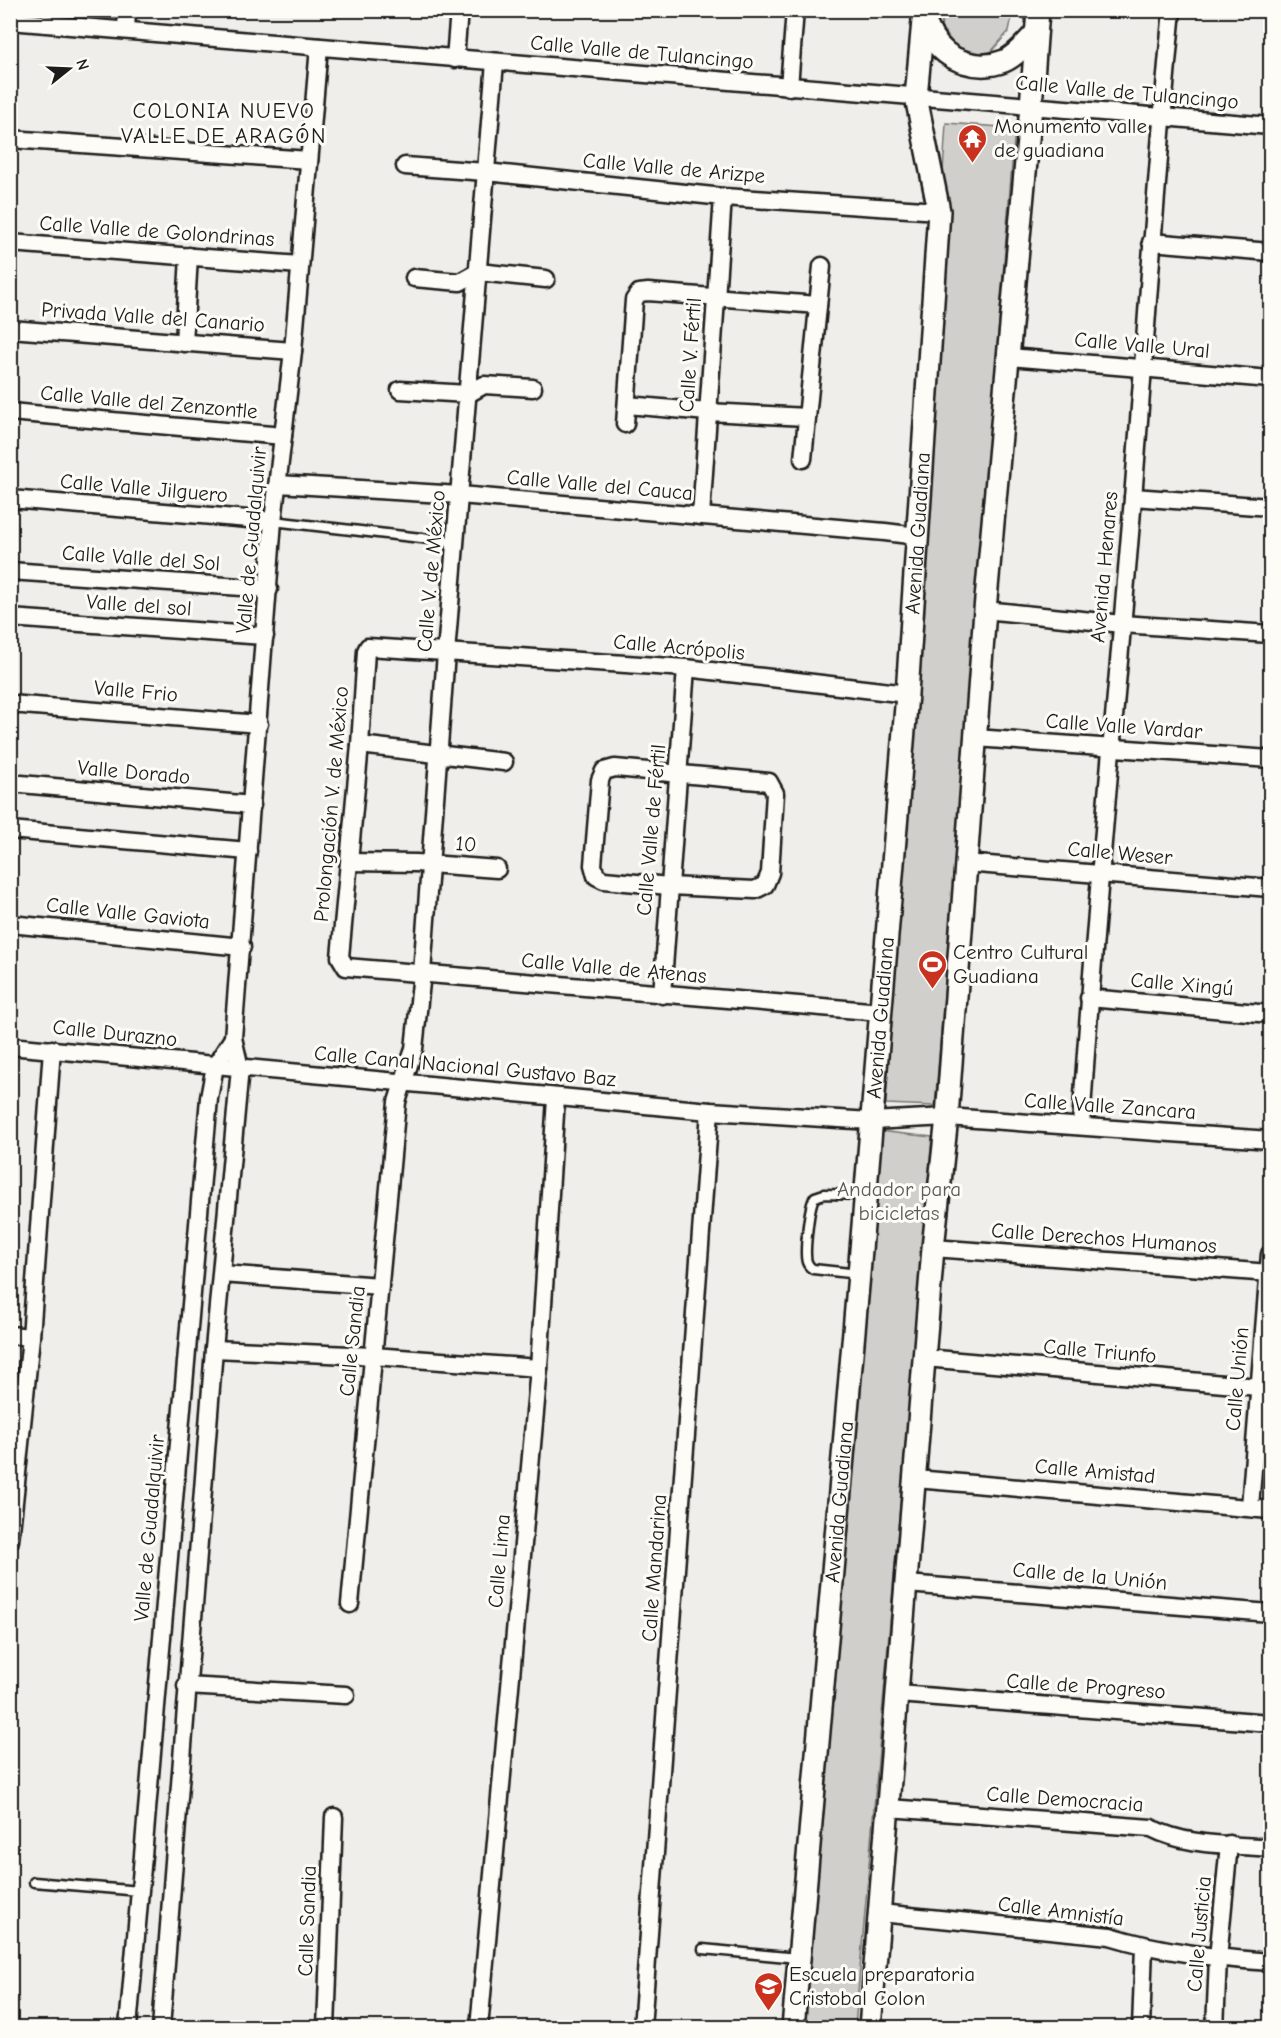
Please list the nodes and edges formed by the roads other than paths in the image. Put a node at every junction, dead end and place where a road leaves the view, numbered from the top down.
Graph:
1 (127, 10) edge
2 (459, 10) edge
3 (795, 10) edge
4 (1038, 10) edge
5 (1173, 10) edge
6 (923, 14) edge
7 (10, 21) edge
8 (126, 30) junction
9 (1036, 33) junction
10 (319, 47) junction
11 (455, 59) junction
12 (495, 62) junction
13 (789, 87) junction
14 (916, 97) junction
15 (1031, 107) junction
16 (1161, 117) junction
17 (1270, 126) edge
18 (10, 139) edge
19 (309, 160) junction
20 (405, 166) dead end
21 (486, 172) junction
22 (723, 197) junction
23 (939, 211) junction
24 (1151, 242) junction
25 (10, 243) edge
26 (1270, 252) edge
27 (189, 256) junction
28 (300, 265) junction
29 (822, 266) dead end
30 (478, 272) junction
31 (414, 278) dead end
32 (546, 279) dead end
33 (717, 298) junction
34 (818, 305) junction
35 (10, 329) edge
36 (184, 343) junction
37 (292, 351) junction
38 (1009, 357) junction
39 (1142, 367) junction
40 (1270, 379) edge
41 (532, 388) dead end
42 (400, 390) dead end
43 (468, 394) junction
44 (627, 405) junction
45 (10, 412) edge
46 (708, 412) junction
47 (807, 417) junction
48 (626, 424) dead end
49 (283, 436) junction
50 (803, 459) dead end
51 (278, 483) junction
52 (460, 495) junction
53 (1133, 497) junction
54 (10, 499) edge
55 (1270, 507) edge
56 (701, 516) junction
57 (273, 521) junction
58 (916, 536) junction
59 (456, 542) junction
60 (10, 571) edge
61 (269, 589) junction
62 (985, 610) junction
63 (10, 618) edge
64 (1122, 624) junction
65 (1270, 634) edge
66 (265, 636) junction
67 (368, 647) joint
68 (446, 653) junction
69 (686, 668) junction
70 (907, 694) junction
71 (10, 704) edge
72 (259, 724) junction
73 (975, 738) junction
74 (360, 745) junction
75 (1110, 748) junction
76 (438, 754) junction
77 (1270, 759) edge
78 (504, 762) dead end
79 (679, 773) junction
80 (10, 783) edge
81 (252, 805) junction
82 (10, 830) edge
83 (248, 851) junction
84 (350, 862) junction
85 (965, 863) junction
86 (430, 864) junction
87 (497, 869) dead end
88 (1099, 874) junction
89 (669, 886) junction
90 (1270, 888) edge
91 (10, 924) edge
92 (242, 947) junction
93 (344, 965) joint
94 (422, 973) junction
95 (662, 995) junction
96 (1089, 998) junction
97 (881, 1012) junction
98 (1270, 1014) edge
99 (234, 1038) junction
100 (10, 1046) edge
101 (52, 1049) junction
102 (215, 1066) junction
103 (240, 1068) junction
104 (404, 1082) junction
105 (556, 1098) junction
106 (710, 1111) junction
107 (947, 1117) junction
108 (871, 1121) junction
109 (1081, 1126) junction
110 (1270, 1140) edge
111 (865, 1195) junction
112 (933, 1248) junction
113 (1270, 1254) edge
114 (1270, 1273) edge
115 (222, 1274) junction
116 (859, 1274) junction
117 (380, 1286) junction
118 (10, 1335) edge
119 (31, 1337) junction
120 (214, 1349) junction
121 (373, 1356) junction
122 (925, 1358) junction
123 (539, 1368) junction
124 (1264, 1388) edge
125 (15, 1427) edge
126 (916, 1479) junction
127 (1250, 1507) junction
128 (1270, 1509) edge
129 (10, 1541) edge
130 (907, 1584) junction
131 (350, 1604) dead end
132 (1270, 1613) edge
133 (186, 1686) junction
134 (898, 1694) junction
135 (346, 1695) dead end
136 (1270, 1723) edge
137 (889, 1808) junction
138 (334, 1817) dead end
139 (1229, 1844) junction
140 (1270, 1848) edge
141 (34, 1882) dead end
142 (140, 1892) junction
143 (880, 1912) junction
144 (1144, 1946) junction
145 (703, 1949) dead end
146 (799, 1958) junction
147 (1218, 1958) junction
148 (1270, 1962) edge
149 (129, 2028) edge
150 (160, 2028) edge
151 (326, 2028) edge
152 (479, 2028) edge
153 (642, 2028) edge
154 (793, 2028) edge
155 (870, 2028) edge
156 (1141, 2028) edge
157 (1215, 2028) edge

1 - 8 street
2 - 11 street
3 - 13 street
4 - 9 street
5 - 16 street, Avenida Henares
6 - 9 street
6 - 14 street, Avenida Guadiana
7 - 8 street, Calle Valle de Tulancingo
8 - 10 street, Calle Valle de Tulancingo
9 - 15 street
10 - 11 street, Calle Valle de Tulancingo
10 - 19 street, Valle de Guadalquivir
11 - 12 street, Calle Valle de Tulancingo
12 - 13 street, Calle Valle de Tulancingo
12 - 21 street, Calle V. de México
13 - 14 street, Calle Valle de Tulancingo
14 - 15 street, Calle Valle de Tulancingo
14 - 23 street, Avenida Guadiana
15 - 16 street, Calle Valle de Tulancingo
15 - 38 street
16 - 17 street, Calle Valle de Tulancingo
16 - 24 street, Avenida Henares
18 - 19 street
19 - 28 street, Valle de Guadalquivir
20 - 21 street, Calle Valle de Arizpe
21 - 22 street, Calle Valle de Arizpe
21 - 30 street, Calle V. de México
22 - 23 street, Calle Valle de Arizpe
22 - 33 street, Calle V. Fértil
23 - 58 street, Avenida Guadiana
24 - 26 street
24 - 39 street, Avenida Henares
25 - 27 street, Calle Valle de Golondrinas
27 - 28 street, Calle Valle de Golondrinas
27 - 36 street
28 - 37 street, Valle de Guadalquivir
29 - 34 street
30 - 31 street
30 - 32 street
30 - 43 street, Calle V. de México
33 - 34 street
33 - 44 street
33 - 46 street, Calle V. Fértil
34 - 47 street
35 - 36 street, Privada Valle del Canario
36 - 37 street, Privada Valle del Canario
37 - 49 street, Valle de Guadalquivir
38 - 39 street, Calle Valle Ural
38 - 62 street
39 - 40 street, Calle Valle Ural
39 - 53 street, Avenida Henares
41 - 43 street
42 - 43 street
43 - 52 street, Calle V. de México
44 - 46 street
44 - 48 street
45 - 49 street, Calle Valle del Zenzontle
46 - 47 street
46 - 56 street, Calle V. Fértil
47 - 50 street
49 - 51 street, Valle de Guadalquivir
51 - 52 street, Calle Valle del Cauca
51 - 57 street, Valle de Guadalquivir
52 - 56 street, Calle Valle del Cauca
52 - 59 street, Calle V. de México
53 - 55 street
53 - 64 street, Avenida Henares
54 - 57 street, Calle Valle Jilguero
56 - 58 street, Calle Valle del Cauca
57 - 59 lane
57 - 61 street, Valle de Guadalquivir
58 - 70 street, Avenida Guadiana
59 - 68 street, Calle V. de México
60 - 61 street, Calle Valle del Sol
61 - 66 street, Valle de Guadalquivir
62 - 64 street
62 - 73 street
63 - 66 street, Valle del sol
64 - 65 street
64 - 75 street, Avenida Henares
66 - 72 street, Valle de Guadalquivir
67 - 68 street, Calle Acrópolis
67 - 74 street, Prolongación V. de México
68 - 69 street, Calle Acrópolis
68 - 76 street, Calle V. de México
69 - 70 street, Calle Acrópolis
69 - 79 street, Calle Valle de Fértil
70 - 97 street, Avenida Guadiana
71 - 72 street, Valle Frio
72 - 81 street, Valle de Guadalquivir
73 - 75 street, Calle Valle Vardar
73 - 85 street
74 - 76 street
74 - 84 street, Prolongación V. de México
75 - 77 street, Calle Valle Vardar
75 - 88 street, Avenida Henares
76 - 78 street
76 - 86 street, Calle V. de México
79 - 89 street, Calle Valle de Fértil
79 - 89 street
79 - 89 street
80 - 81 street, Valle Dorado
81 - 83 street, Valle de Guadalquivir
82 - 83 street
83 - 92 street, Valle de Guadalquivir
84 - 86 street, 10
84 - 93 street, Prolongación V. de México
85 - 88 street, Calle Weser
85 - 107 street
86 - 87 street, 10
86 - 94 street, Calle V. de México
88 - 90 street, Calle Weser
88 - 96 street, Avenida Henares
89 - 95 street, Calle Valle de Fértil
91 - 92 street, Calle Valle Gaviota
92 - 99 street, Valle de Guadalquivir
93 - 94 street, Calle Valle de Atenas
94 - 95 street, Calle Valle de Atenas
94 - 104 street, Calle V. de México
95 - 97 street, Calle Valle de Atenas
96 - 98 street, Calle Xingú
96 - 109 street, Avenida Henares
97 - 108 street, Avenida Guadiana
99 - 102 street, Valle de Guadalquivir
99 - 103 street, Valle de Guadalquivir
100 - 101 street, Calle Durazno
101 - 102 street, Calle Durazno
101 - 119 street
102 - 103 street, Calle Canal Nacional Gustavo Baz
102 - 142 street, Valle de Guadalquivir
103 - 104 street, Calle Canal Nacional Gustavo Baz
103 - 115 street, Valle de Guadalquivir
104 - 105 street, Calle Canal Nacional Gustavo Baz
104 - 117 street, Calle Sandia
105 - 106 street, Calle Canal Nacional Gustavo Baz
105 - 123 street, Calle Lima
106 - 108 street
106 - 153 street, Calle Mandarina
107 - 108 street
107 - 109 street, Calle Valle Zancara
107 - 112 street
108 - 111 street, Avenida Guadiana
109 - 110 street, Calle Valle Zancara
111 - 116 street, Avenida Guadiana
111 - 116 lane
112 - 114 street, Calle Derechos Humanos
112 - 122 street
113 - 114 street, Calle Unión
114 - 124 street, Calle Unión
115 - 117 street
115 - 120 street, Valle de Guadalquivir
116 - 146 street, Avenida Guadiana
117 - 121 street, Calle Sandia
118 - 119 street
119 - 125 street
120 - 121 street
120 - 133 street, Valle de Guadalquivir
121 - 123 street
121 - 131 street, Calle Sandia
122 - 124 street, Calle Triunfo
122 - 126 street
123 - 152 street, Calle Lima
124 - 127 street, Calle Unión
125 - 129 street
126 - 127 street, Calle Amistad
126 - 130 street
127 - 128 street, Calle Amistad
130 - 132 street, Calle de la Unión
130 - 134 street
133 - 135 street
133 - 150 street, Valle de Guadalquivir
134 - 136 street, Calle de Progreso
134 - 137 street
137 - 139 street, Calle Democracia
137 - 143 street
138 - 151 street, Calle Sandia
139 - 140 street, Calle Democracia
139 - 147 street, Calle Justicia
141 - 142 lane
142 - 149 street, Valle de Guadalquivir
143 - 144 street, Calle Amnistía
143 - 155 street
144 - 147 street, Calle Amnistía
144 - 156 street
145 - 146 lane
146 - 154 street, Avenida Guadiana
147 - 148 street, Calle Amnistía
147 - 157 street, Calle Justicia

